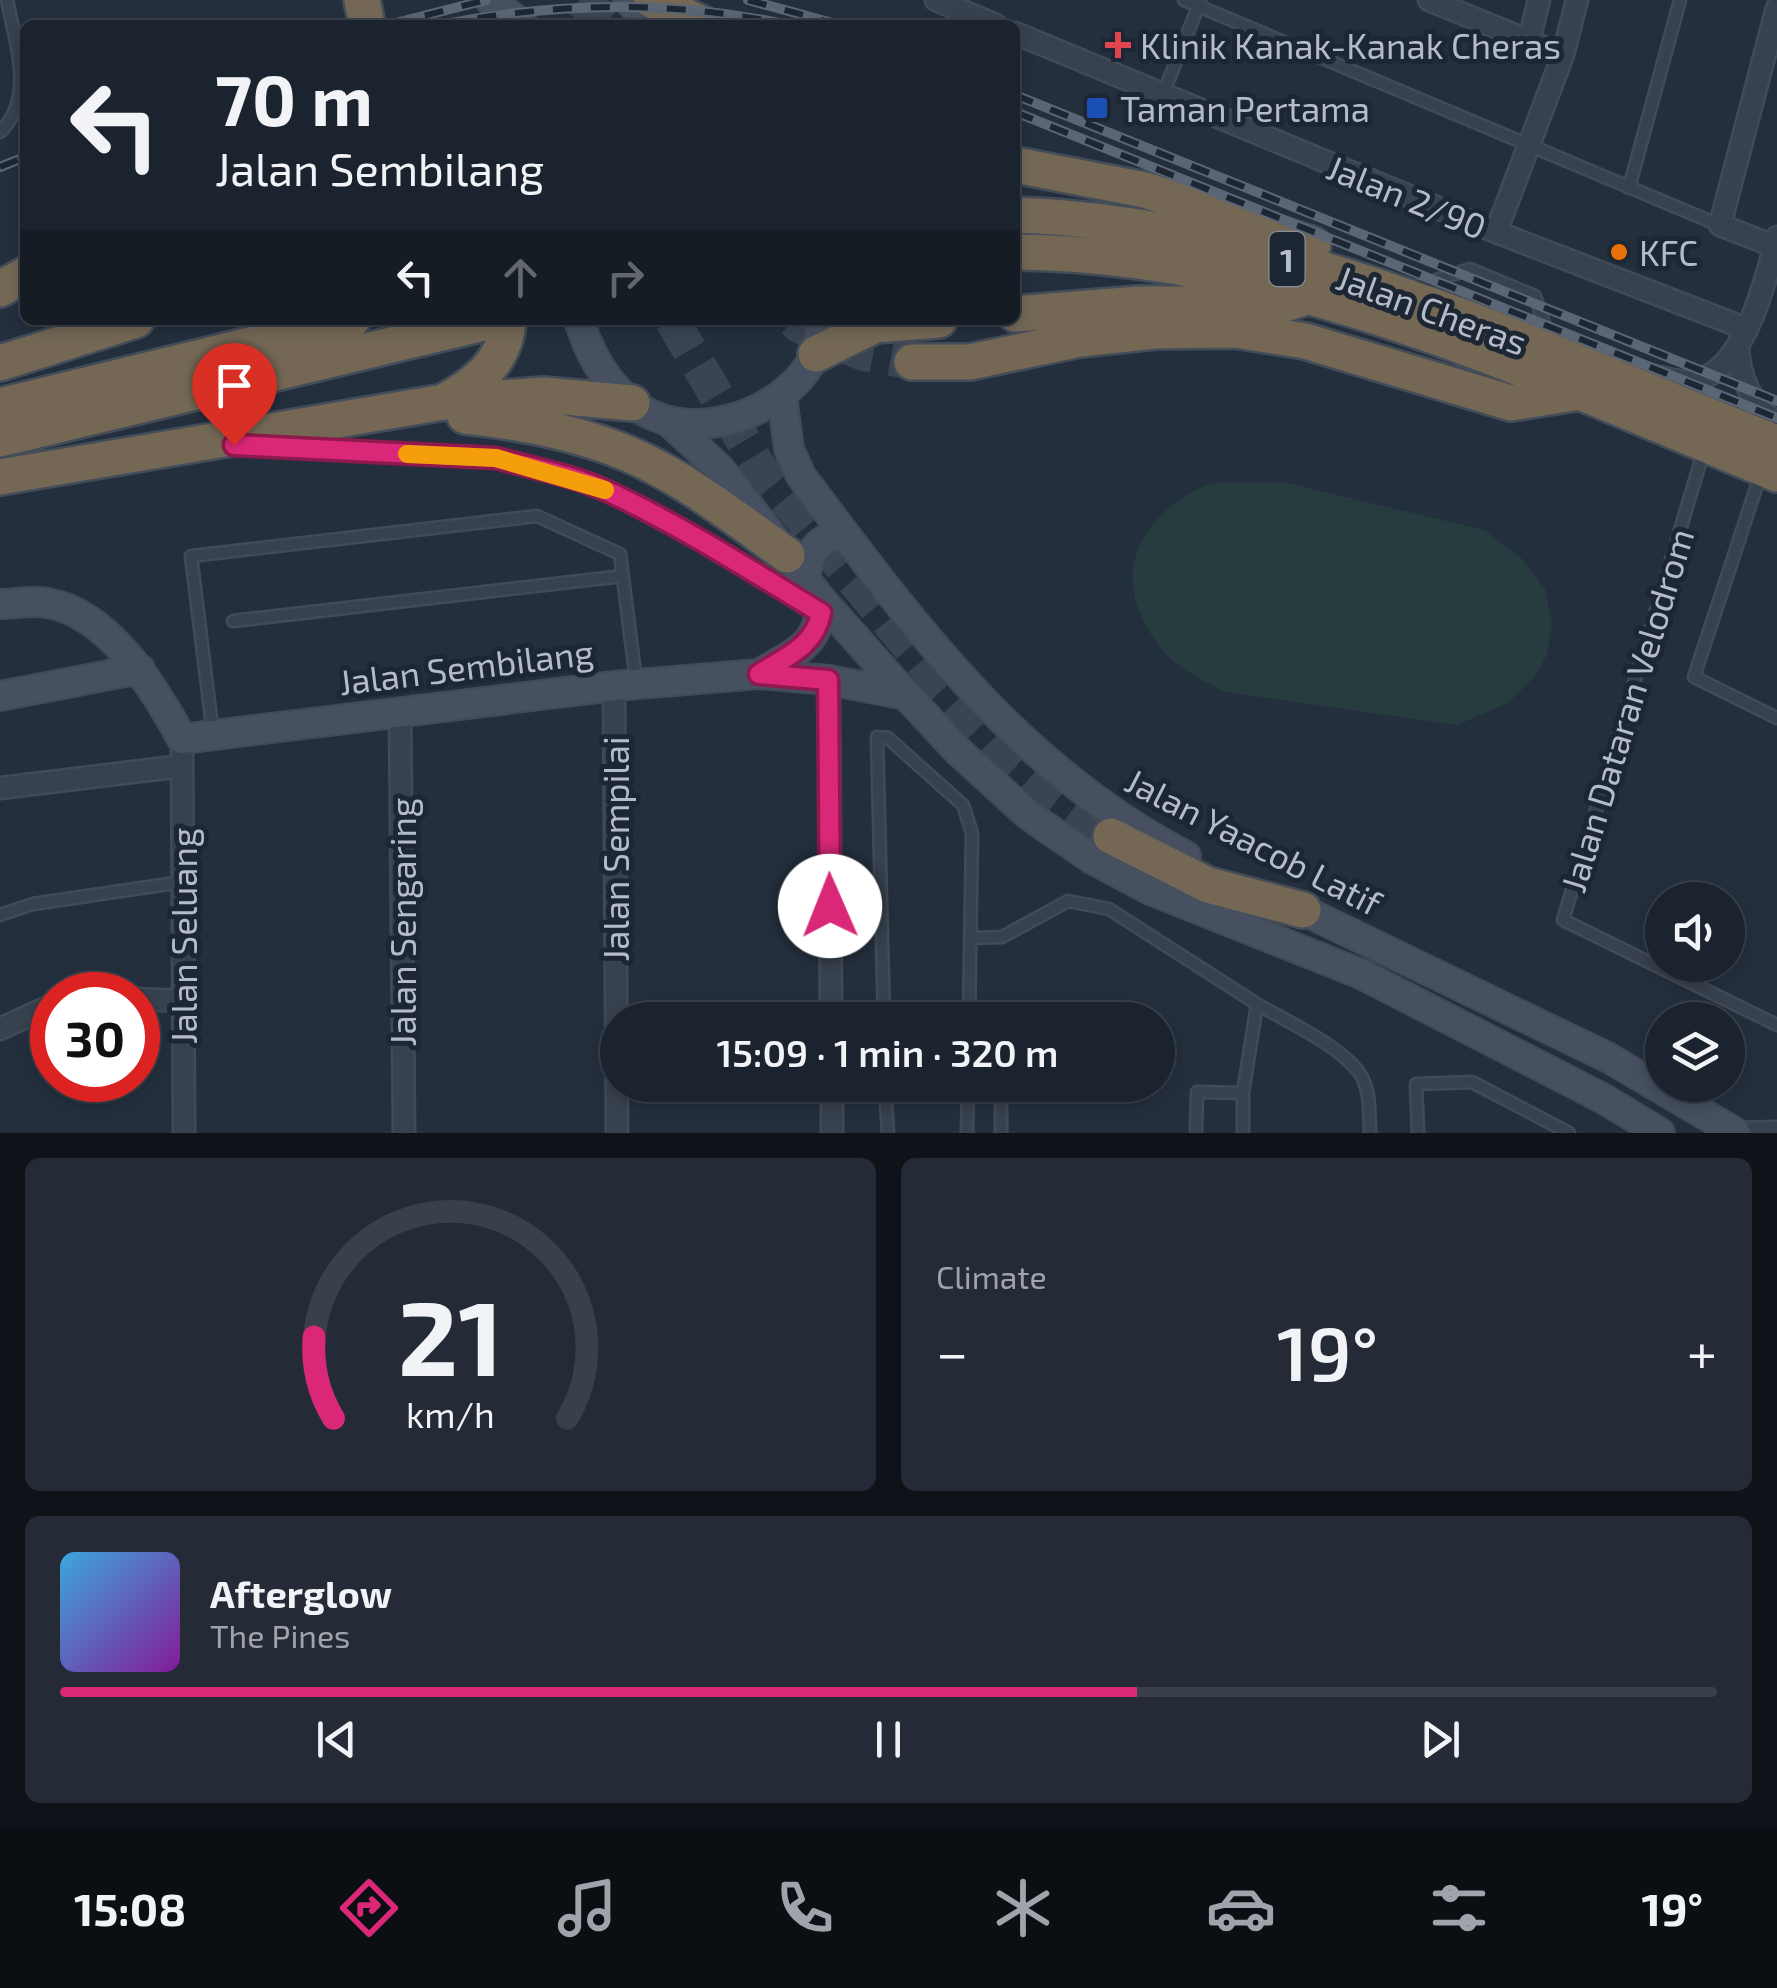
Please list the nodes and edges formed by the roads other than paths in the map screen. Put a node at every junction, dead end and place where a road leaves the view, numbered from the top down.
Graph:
1 (6, 0) edge
2 (490, 0) edge
3 (628, 0) edge
4 (652, 0) edge
5 (936, 0) edge
6 (1184, 0) edge
7 (1429, 0) edge
8 (1539, 0) edge
9 (1577, 0) edge
10 (1680, 0) edge
11 (1200, 3) edge
12 (1452, 4) edge
13 (1777, 8) edge
14 (516, 20) edge
15 (646, 20) edge
16 (694, 20) edge
17 (984, 20) edge
18 (1020, 35) edge
19 (1528, 40) junction
20 (1563, 54) junction
21 (20, 63) edge
22 (20, 83) edge
23 (1163, 94) junction
24 (0, 132) edge
25 (1528, 146) junction
26 (1023, 166) edge
27 (1629, 188) junction
28 (1020, 216) edge
29 (1720, 225) junction
30 (1496, 232) junction
31 (1776, 242) edge
32 (1020, 252) edge
33 (1310, 296) junction
34 (1020, 314) edge
35 (120, 325) edge
36 (332, 325) edge
37 (476, 325) edge
38 (507, 325) edge
39 (580, 325) edge
40 (875, 325) edge
41 (820, 337) edge
42 (1743, 338) junction
43 (912, 362) tunnel mouth
44 (0, 363) edge
45 (1645, 374) junction
46 (1575, 392) junction
47 (782, 396) junction
48 (444, 402) junction
49 (632, 403) junction
50 (0, 406) edge
51 (1688, 408) junction
52 (394, 410) junction
53 (668, 421) junction
54 (1777, 424) edge
55 (0, 438) edge
56 (204, 443) junction
57 (1706, 445) junction
58 (1772, 462) edge
59 (0, 477) edge
60 (843, 532) junction
61 (623, 576) junction
62 (815, 593) junction
63 (0, 604) edge
64 (233, 621) dead end
65 (140, 669) junction
66 (759, 674) junction
67 (828, 680) junction
68 (625, 685) junction
69 (906, 695) junction
70 (0, 696) edge
71 (400, 712) junction
72 (1777, 718) edge
73 (213, 735) junction
74 (182, 752) junction
75 (0, 788) edge
76 (1112, 836) tunnel mouth
77 (183, 882) junction
78 (1303, 910) junction
79 (0, 915) edge
80 (970, 938) junction
81 (160, 1001) edge
82 (184, 1002) junction
83 (831, 1002) edge
84 (884, 1002) edge
85 (969, 1002) edge
86 (1257, 1004) junction
87 (30, 1015) edge
88 (1777, 1024) edge
89 (0, 1029) edge
90 (1243, 1092) junction
91 (832, 1102) edge
92 (886, 1102) edge
93 (968, 1102) edge
94 (1001, 1102) edge
95 (1777, 1132) edge
96 (184, 1133) edge
97 (404, 1133) edge
98 (617, 1133) edge
99 (832, 1133) edge
100 (888, 1133) edge
101 (967, 1133) edge
102 (1000, 1133) edge
103 (1196, 1133) edge
104 (1243, 1133) edge
105 (1370, 1133) edge
106 (1418, 1133) edge
107 (1569, 1133) edge
108 (1660, 1133) edge
109 (1735, 1133) edge

1 - 21 lane
2 - 14 main road
3 - 15 main road
4 - 16 highway
5 - 17 street
6 - 11 lane
7 - 12 street
8 - 19 street
9 - 20 street
10 - 27 lane
11 - 23 lane
11 - 25 lane
12 - 19 street
13 - 29 street
18 - 23 street, Jalan 2/90
19 - 20 street
20 - 25 street
22 - 24 lane
23 - 30 street, Jalan 2/90
25 - 27 lane
25 - 30 street
26 - 45 highway
27 - 29 lane
28 - 51 highway, Jalan Cheras / 1
29 - 31 street
30 - 42 street, Jalan 2/90
31 - 42 street
32 - 33 highway, Jalan Cheras / 1
33 - 34 highway
33 - 46 highway, Jalan Cheras / 1
35 - 44 highway
36 - 50 highway
37 - 55 highway
38 - 48 highway
39 - 49 main road
40 - 41 highway
41 - 47 main road
42 - 45 street
42 - 54 street
43 - 46 highway
45 - 51 highway
46 - 57 highway, Jalan Cheras / 1
47 - 53 main road
47 - 60 main road, Jalan Yaacob Latif
48 - 49 highway
48 - 52 highway
49 - 53 main road
51 - 58 highway, Jalan Cheras / 1
52 - 56 highway
52 - 62 highway
53 - 62 main road, Jalan Yaacob Latif
56 - 59 highway
56 - 62 lane
57 - 58 highway, Jalan Cheras / 1
57 - 88 lane, Jalan Dataran Velodrom
58 - 72 lane
60 - 62 main road, Jalan Sembilang
60 - 78 main road, Jalan Yaacob Latif
61 - 64 lane
61 - 68 lane
61 - 73 lane
62 - 66 main road, Jalan Sembilang
62 - 69 main road, Jalan Yaacob Latif
63 - 65 main road
65 - 70 main road
65 - 74 main road
66 - 67 main road, Jalan Sembilang
66 - 68 main road, Jalan Sembilang
67 - 69 main road, Jalan Sembilang
67 - 83 street
68 - 71 main road, Jalan Sembilang
68 - 98 street, Jalan Sempilai
69 - 108 main road, Jalan Yaacob Latif
71 - 73 main road, Jalan Sembilang
71 - 97 street, Jalan Sengaring
73 - 74 main road, Jalan Sembilang
74 - 75 street, Jalan Sembilang
74 - 77 street, Jalan Seluang
76 - 78 highway
77 - 79 lane
77 - 82 street, Jalan Seluang
78 - 109 main road, Jalan Yaacob Latif
80 - 84 lane
80 - 85 lane
80 - 86 lane
81 - 82 street
82 - 96 street, Jalan Seluang
86 - 90 lane
86 - 105 lane
87 - 89 street
90 - 103 lane
90 - 104 lane
91 - 99 street
92 - 100 lane
93 - 101 lane
94 - 102 lane
95 - 109 street
106 - 107 lane

